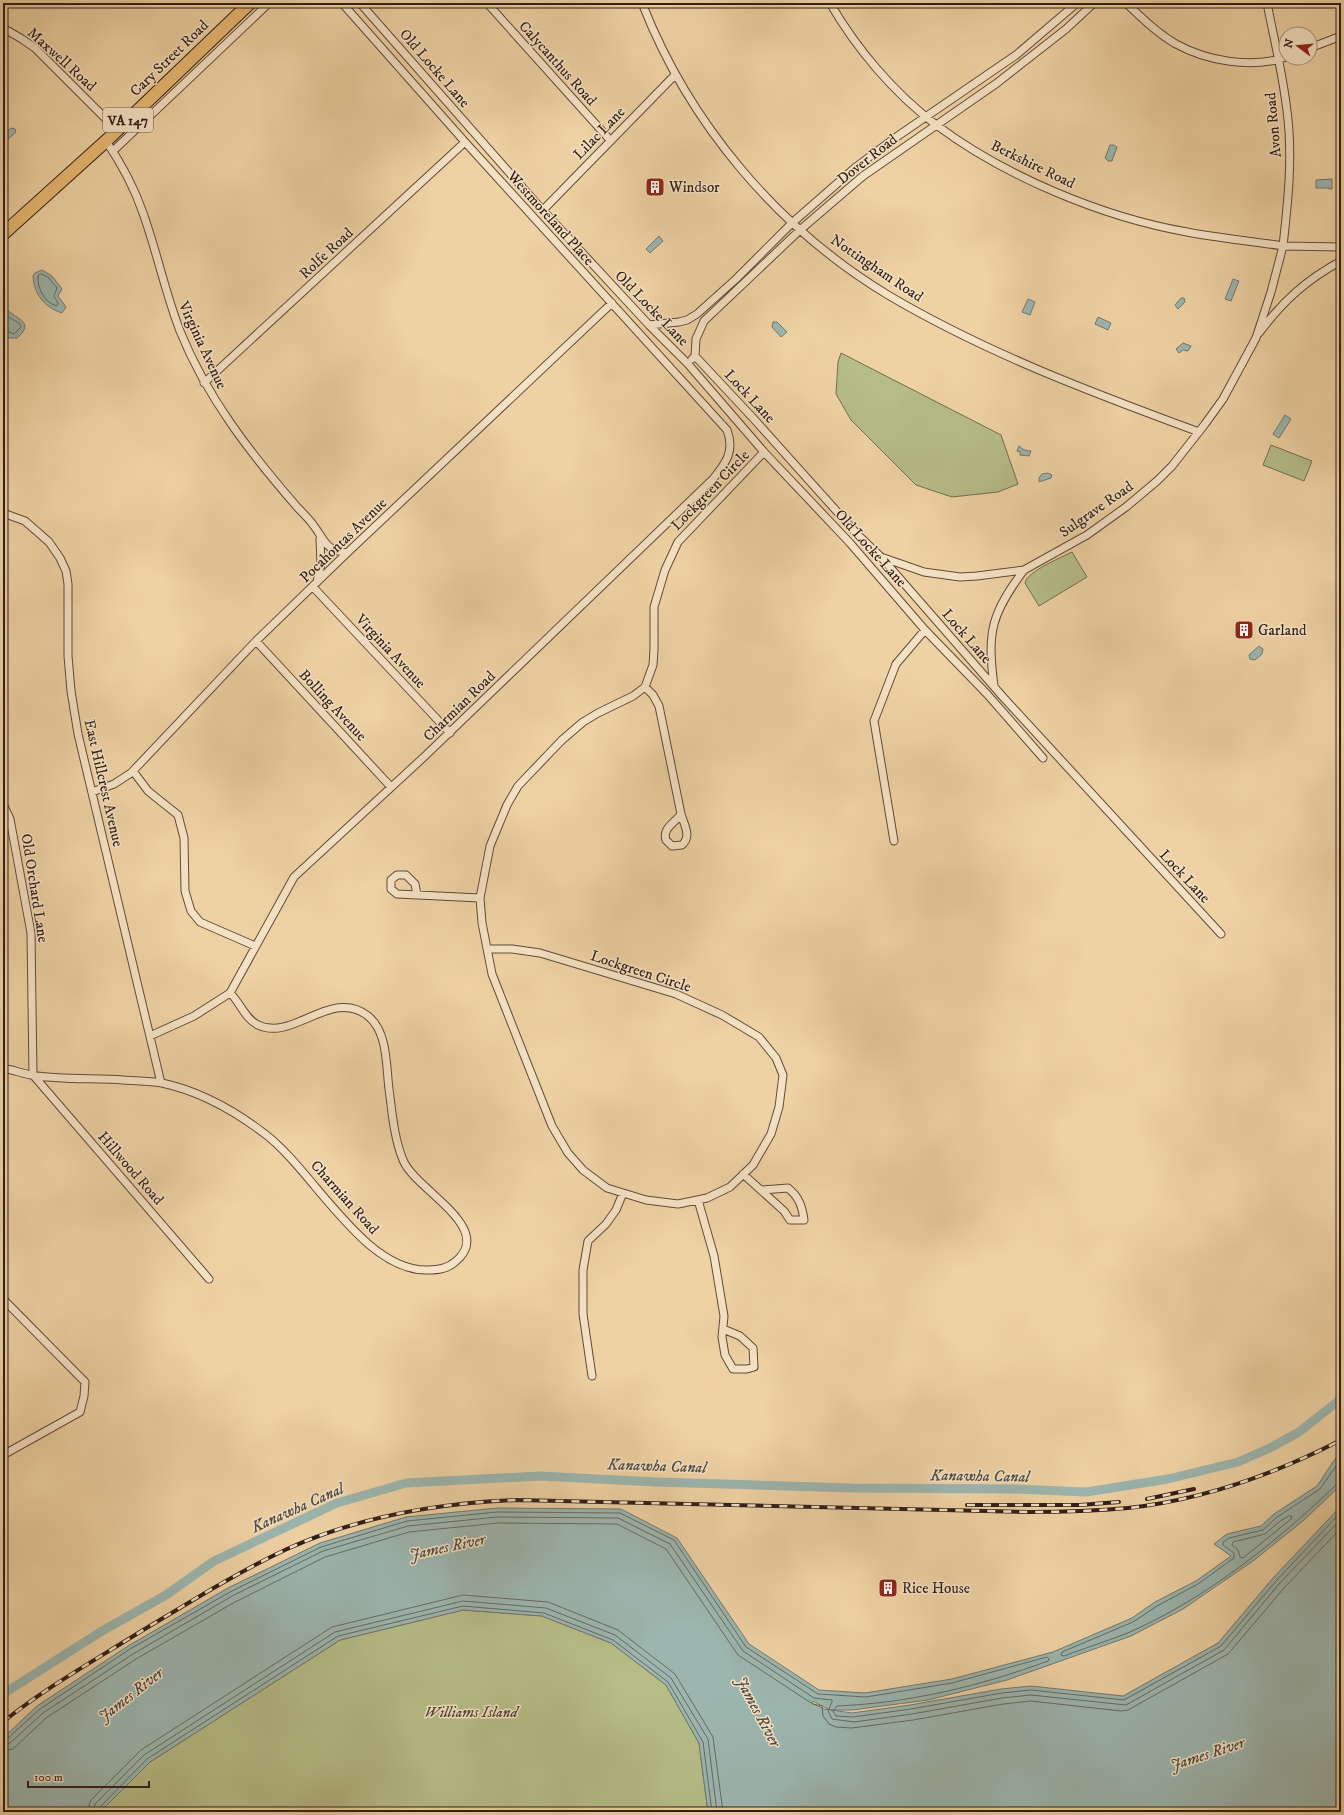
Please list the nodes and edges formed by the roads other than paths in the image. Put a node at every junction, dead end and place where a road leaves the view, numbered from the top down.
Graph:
1 (250, 3) edge
2 (269, 3) edge
3 (342, 3) edge
4 (360, 3) edge
5 (488, 3) edge
6 (642, 3) edge
7 (830, 3) edge
8 (1077, 3) edge
9 (1094, 3) edge
10 (1126, 3) edge
11 (1267, 3) edge
12 (3, 28) edge
13 (1341, 36) edge
14 (1318, 45) edge
15 (1278, 60) joint
16 (1279, 66) edge
17 (675, 75) junction
18 (927, 117) junction
19 (936, 125) junction
20 (117, 130) junction
21 (610, 140) junction
22 (106, 141) junction
23 (465, 142) junction
24 (113, 151) junction
25 (543, 210) junction
26 (792, 223) junction
27 (800, 230) junction
28 (3, 234) edge
29 (1283, 246) junction
30 (1341, 247) edge
31 (1341, 261) edge
32 (612, 303) junction
33 (649, 325) junction
34 (1256, 338) junction
35 (695, 356) junction
36 (688, 364) junction
37 (204, 383) junction
38 (1199, 432) junction
39 (764, 452) junction
40 (729, 454) joint
41 (3, 513) edge
42 (858, 535) junction
43 (320, 537) junction
44 (850, 543) junction
45 (347, 553) junction
46 (881, 557) junction
47 (1024, 570) junction
48 (315, 585) junction
49 (926, 630) junction
50 (256, 641) junction
51 (645, 687) junction
52 (994, 687) junction
53 (450, 733) junction
54 (1043, 758) dead end
55 (133, 771) junction
56 (391, 787) junction
57 (92, 792) junction
58 (3, 804) edge
59 (681, 814) dead end
60 (894, 841) dead end
61 (417, 895) dead end
62 (480, 898) junction
63 (1221, 934) dead end
64 (255, 946) junction
65 (487, 950) junction
66 (230, 993) junction
67 (150, 1036) junction
68 (3, 1068) edge
69 (33, 1075) junction
70 (161, 1083) junction
71 (743, 1174) junction
72 (761, 1190) junction
73 (623, 1193) junction
74 (698, 1200) junction
75 (209, 1279) dead end
76 (3, 1299) edge
77 (723, 1329) junction
78 (592, 1376) dead end
79 (3, 1455) edge

1 - 20 main road, Cary Street Road / VA 147
2 - 24 street
3 - 23 street, Westmoreland Place
4 - 25 street, Old Locke Lane
5 - 21 street, Calycanthus Road
6 - 17 street, Nottingham Road
7 - 18 street, Berkshire Road
8 - 18 street, Dover Road
9 - 19 street, Dover Road
10 - 15 street
11 - 15 street, Avon Road
12 - 20 street, Maxwell Road
13 - 14 street
16 - 29 street, Avon Road
17 - 21 street, Lilac Lane
17 - 26 street, Nottingham Road
18 - 19 street, Berkshire Road
18 - 26 street, Dover Road
19 - 27 street, Dover Road
19 - 29 street, Berkshire Road
20 - 22 main road, Cary Street Road / VA 147
21 - 25 street, Lilac Lane
22 - 24 street, Virginia Avenue
22 - 28 main road, Cary Street Road / VA 147
23 - 32 street, Westmoreland Place
23 - 37 street, Rolfe Road
24 - 37 street, Virginia Avenue
25 - 33 street, Old Locke Lane
26 - 27 street, Nottingham Road
26 - 33 street, Dover Road
27 - 35 street, Dover Road
27 - 38 street, Nottingham Road
29 - 30 street
29 - 34 street, Sulgrave Road
31 - 34 street, Sulgrave Road
32 - 40 street, Westmoreland Place
32 - 45 street, Pocahontas Avenue
33 - 36 street, Old Locke Lane
34 - 38 street, Sulgrave Road
35 - 36 street
35 - 42 street, Lock Lane
36 - 39 street, Old Locke Lane
37 - 43 street, Virginia Avenue
38 - 47 street, Sulgrave Road
39 - 44 street, Old Locke Lane
39 - 51 street, Lockgreen Circle
40 - 53 street, Charmian Road
41 - 57 street, East Hillcrest Avenue
42 - 44 street
42 - 46 street, Lock Lane
43 - 45 street, Virginia Avenue
43 - 48 street
44 - 49 street, Old Locke Lane
45 - 48 street, Pocahontas Avenue
46 - 47 street, Sulgrave Road
46 - 52 street, Lock Lane
47 - 52 street
48 - 50 street, Pocahontas Avenue
48 - 53 street, Virginia Avenue
49 - 54 street, Old Locke Lane
49 - 60 street
50 - 55 street, Pocahontas Avenue
50 - 56 street, Bolling Avenue
51 - 59 street
51 - 62 street, Lockgreen Circle
52 - 63 street, Lock Lane
53 - 56 street, Charmian Road
55 - 57 street, Pocahontas Avenue
55 - 64 street
56 - 64 street, Charmian Road
57 - 67 street, East Hillcrest Avenue
58 - 69 street, Old Orchard Lane
61 - 62 street
62 - 65 street, Lockgreen Circle
64 - 66 street, Charmian Road
65 - 71 street, Lockgreen Circle
65 - 73 street, Lockgreen Circle
66 - 67 street, Charmian Road
66 - 70 street, Charmian Road
67 - 70 street, East Hillcrest Avenue
68 - 69 street, Charmian Road
69 - 70 street, Charmian Road
69 - 75 street, Hillwood Road
71 - 72 street
71 - 74 street, Lockgreen Circle
72 - 72 street
73 - 74 street, Lockgreen Circle
73 - 78 street
74 - 77 street
76 - 79 street
77 - 77 street

